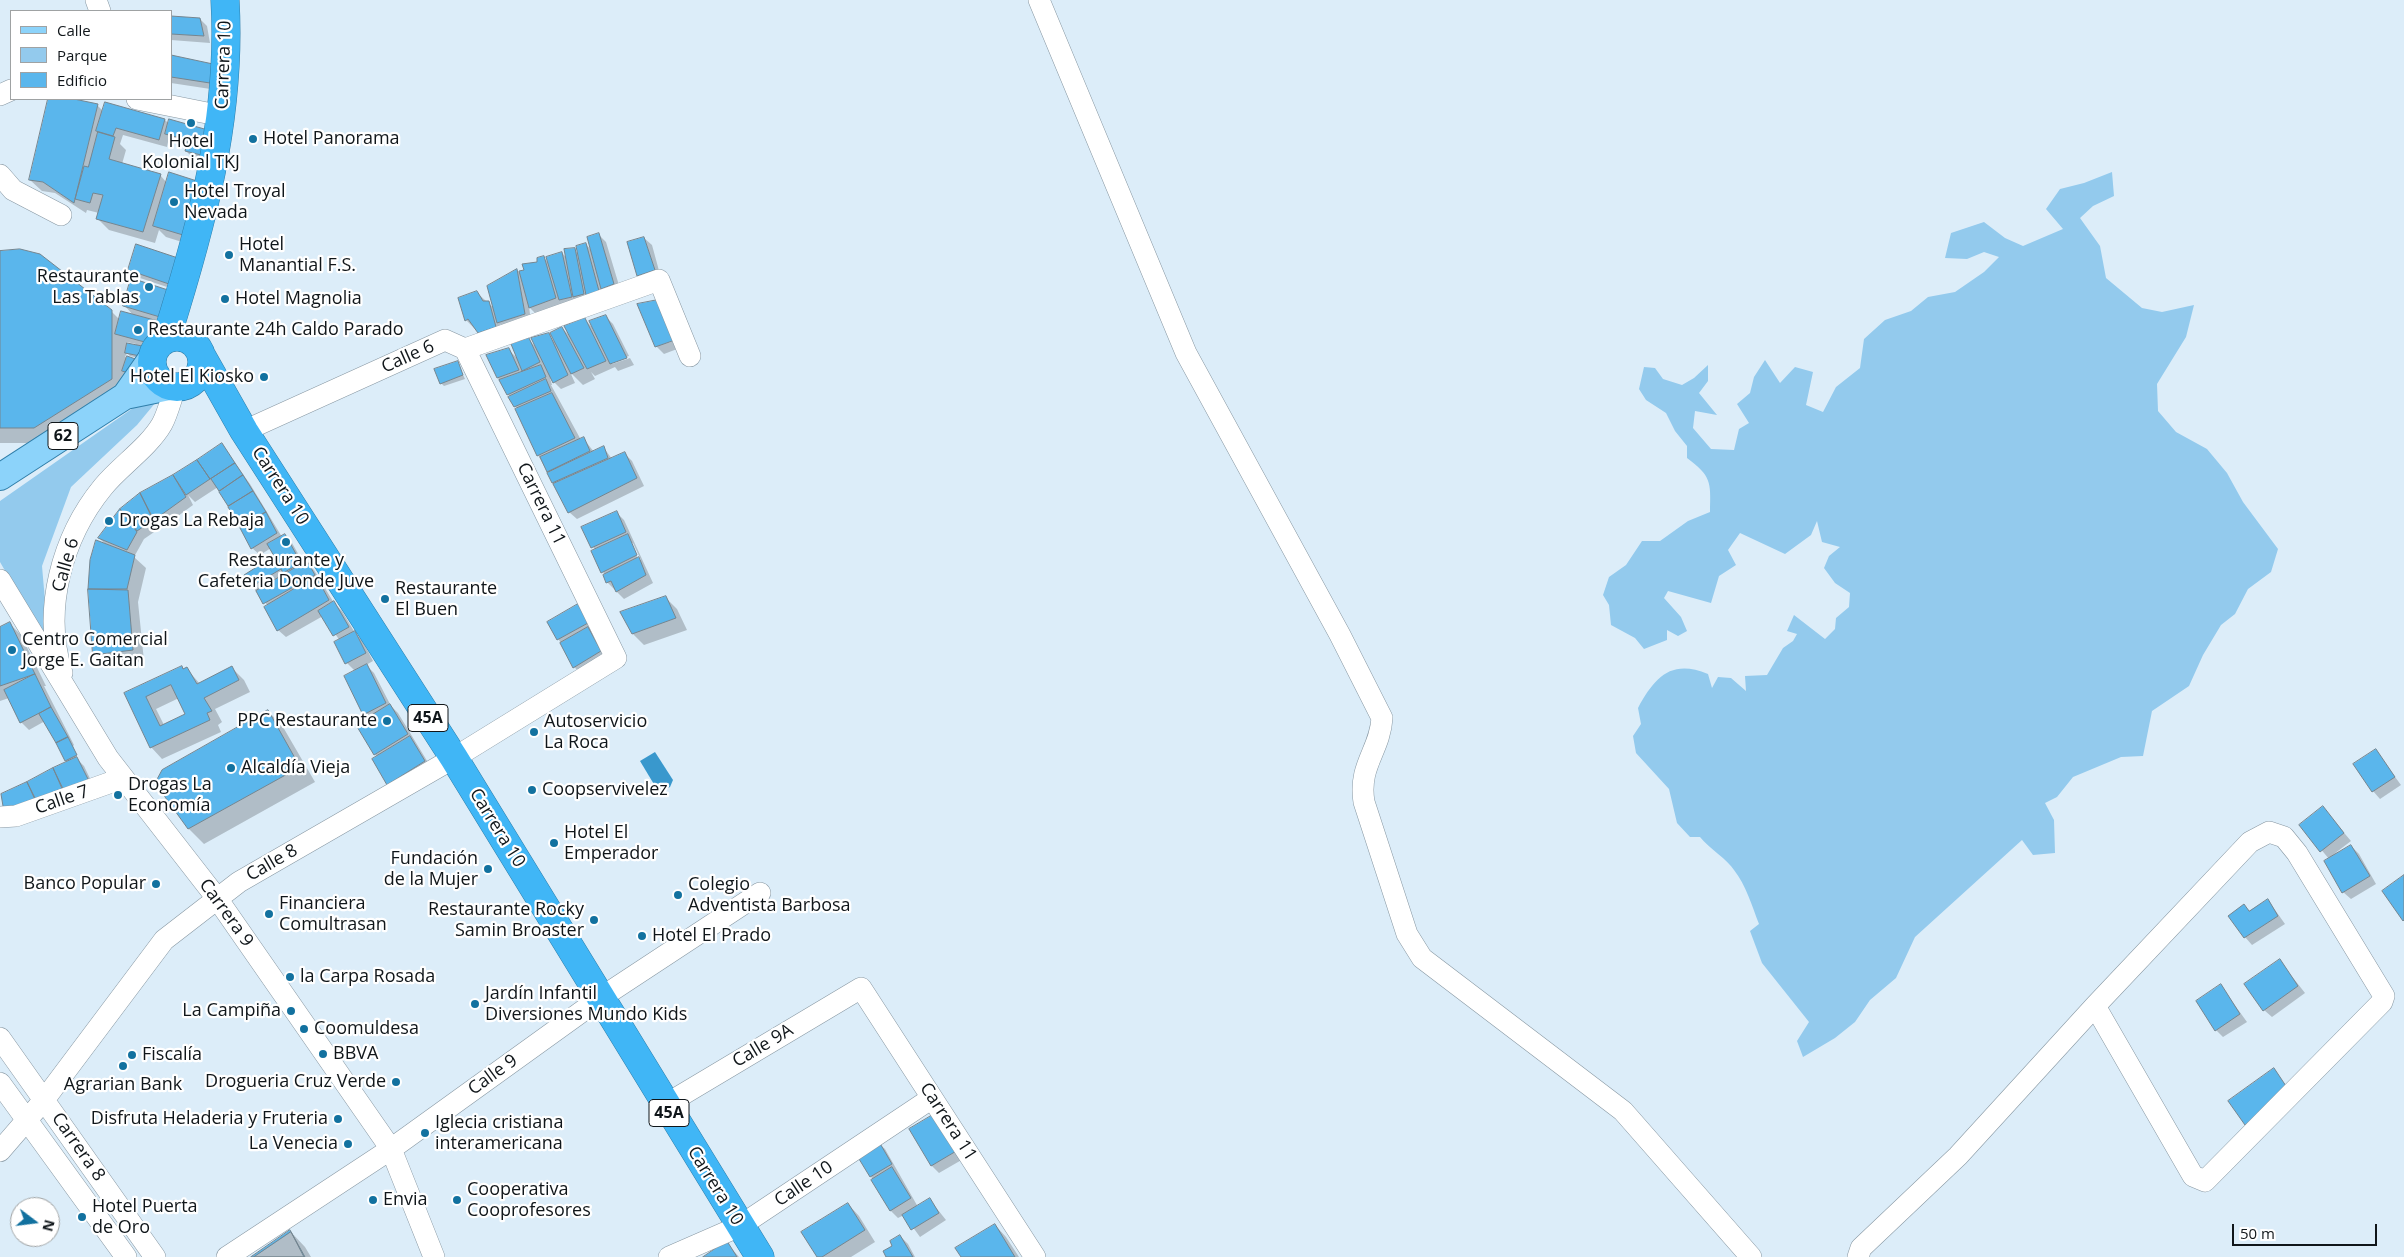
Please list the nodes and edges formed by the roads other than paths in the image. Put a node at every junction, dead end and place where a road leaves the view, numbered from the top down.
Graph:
1 (226, 0) edge
2 (1039, 0) edge
3 (142, 100) edge
4 (222, 116) junction
5 (0, 175) edge
6 (60, 215) dead end
7 (186, 276) junction
8 (159, 349) junction
9 (197, 349) junction
10 (465, 350) junction
11 (690, 356) dead end
12 (175, 387) junction
13 (125, 396) junction
14 (227, 403) junction
15 (244, 431) junction
16 (0, 477) edge
17 (0, 580) edge
18 (616, 658) joint
19 (95, 738) junction
20 (454, 758) junction
21 (123, 778) junction
22 (0, 817) edge
23 (760, 893) dead end
24 (216, 897) junction
25 (861, 988) joint
26 (602, 997) junction
27 (2095, 1006) junction
28 (0, 1038) edge
29 (0, 1083) edge
30 (932, 1098) junction
31 (44, 1100) junction
32 (665, 1105) junction
33 (27, 1119) junction
34 (391, 1149) junction
35 (0, 1151) edge
36 (740, 1226) junction
37 (126, 1257) edge
38 (156, 1257) edge
39 (227, 1257) edge
40 (434, 1257) edge
41 (669, 1257) edge
42 (760, 1257) edge
43 (1035, 1257) edge
44 (1751, 1257) edge
45 (1858, 1257) edge

1 - 4 highway, Carrera 10 / 45A
2 - 44 street
3 - 4 street
4 - 7 highway, Carrera 10 / 45A
5 - 6 street
7 - 8 highway, Carrera 10 / 45A
7 - 9 highway, Carrera 10 / 45A
8 - 9 highway
8 - 12 highway
8 - 13 main road, 62
9 - 12 highway
9 - 14 highway, Carrera 10 / 45A
10 - 11 street
10 - 15 street, Calle 6
10 - 18 street, Carrera 11
12 - 13 main road, 62
12 - 14 highway
12 - 19 street, Calle 6
13 - 16 main road, 62
14 - 15 highway, Carrera 10 / 45A
15 - 20 highway, Carrera 10 / 45A
17 - 19 street, Carrera 9
18 - 20 street, Calle 8
19 - 21 street, Carrera 9
20 - 24 street, Calle 8
20 - 26 highway, Carrera 10 / 45A
21 - 22 street, Calle 7
21 - 24 street, Carrera 9
23 - 26 street, Calle 9
24 - 31 street, Calle 8
24 - 34 street, Carrera 9
25 - 30 street, Carrera 11
25 - 32 street, Calle 9A
26 - 32 highway, Carrera 10 / 45A
26 - 34 street, Calle 9
27 - 27 street
27 - 45 street
28 - 31 street, Carrera 8
29 - 33 street, Carrera 8
30 - 36 street, Calle 10
30 - 43 street, Carrera 11
31 - 33 street, Calle 8
31 - 38 street, Carrera 8
32 - 36 highway, Carrera 10 / 45A
33 - 35 street, Calle 8
33 - 37 street, Carrera 8
34 - 39 street, Calle 9
34 - 40 street, Carrera 9
36 - 41 street, Calle 10
36 - 42 highway, Carrera 10 / 45A

